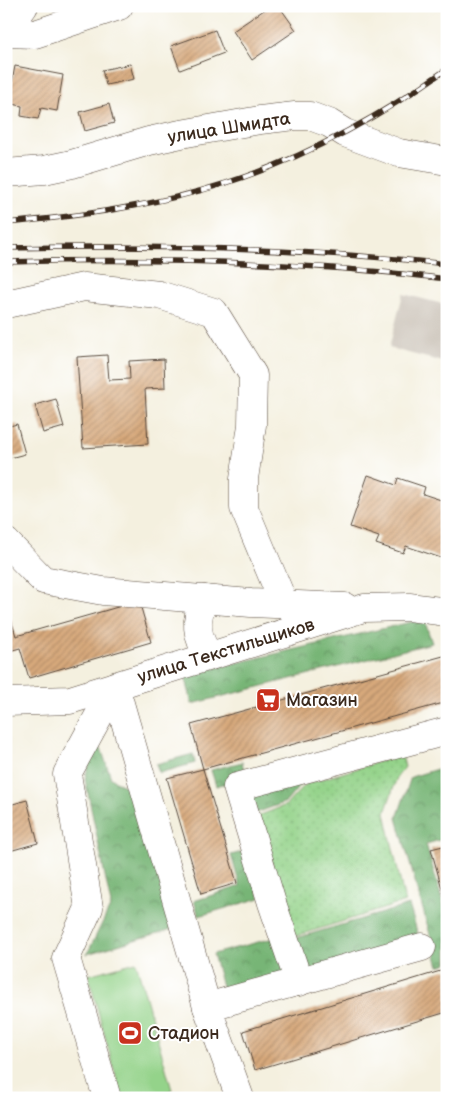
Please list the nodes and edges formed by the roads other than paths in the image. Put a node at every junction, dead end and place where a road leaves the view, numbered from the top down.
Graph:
1 (24, 6) edge
2 (119, 6) edge
3 (6, 32) edge
4 (447, 161) edge
5 (6, 173) edge
6 (6, 304) edge
7 (6, 542) edge
8 (205, 599) junction
9 (284, 604) junction
10 (364, 608) junction
11 (447, 612) edge
12 (210, 656) junction
13 (115, 686) junction
14 (6, 702) edge
15 (447, 731) edge
16 (422, 947) dead end
17 (299, 982) junction
18 (207, 1008) junction
19 (107, 1098) edge
20 (240, 1098) edge

1 - 3 street
2 - 3 street
4 - 5 street, улица Шмидта
6 - 9 street
7 - 8 street
8 - 9 street
8 - 12 street
9 - 10 street
10 - 11 street, улица Текстильщиков
10 - 12 street, улица Текстильщиков
12 - 13 street, улица Текстильщиков
13 - 14 street, улица Текстильщиков
13 - 18 street
13 - 19 street
15 - 17 street
16 - 17 street
17 - 18 street
18 - 20 street

